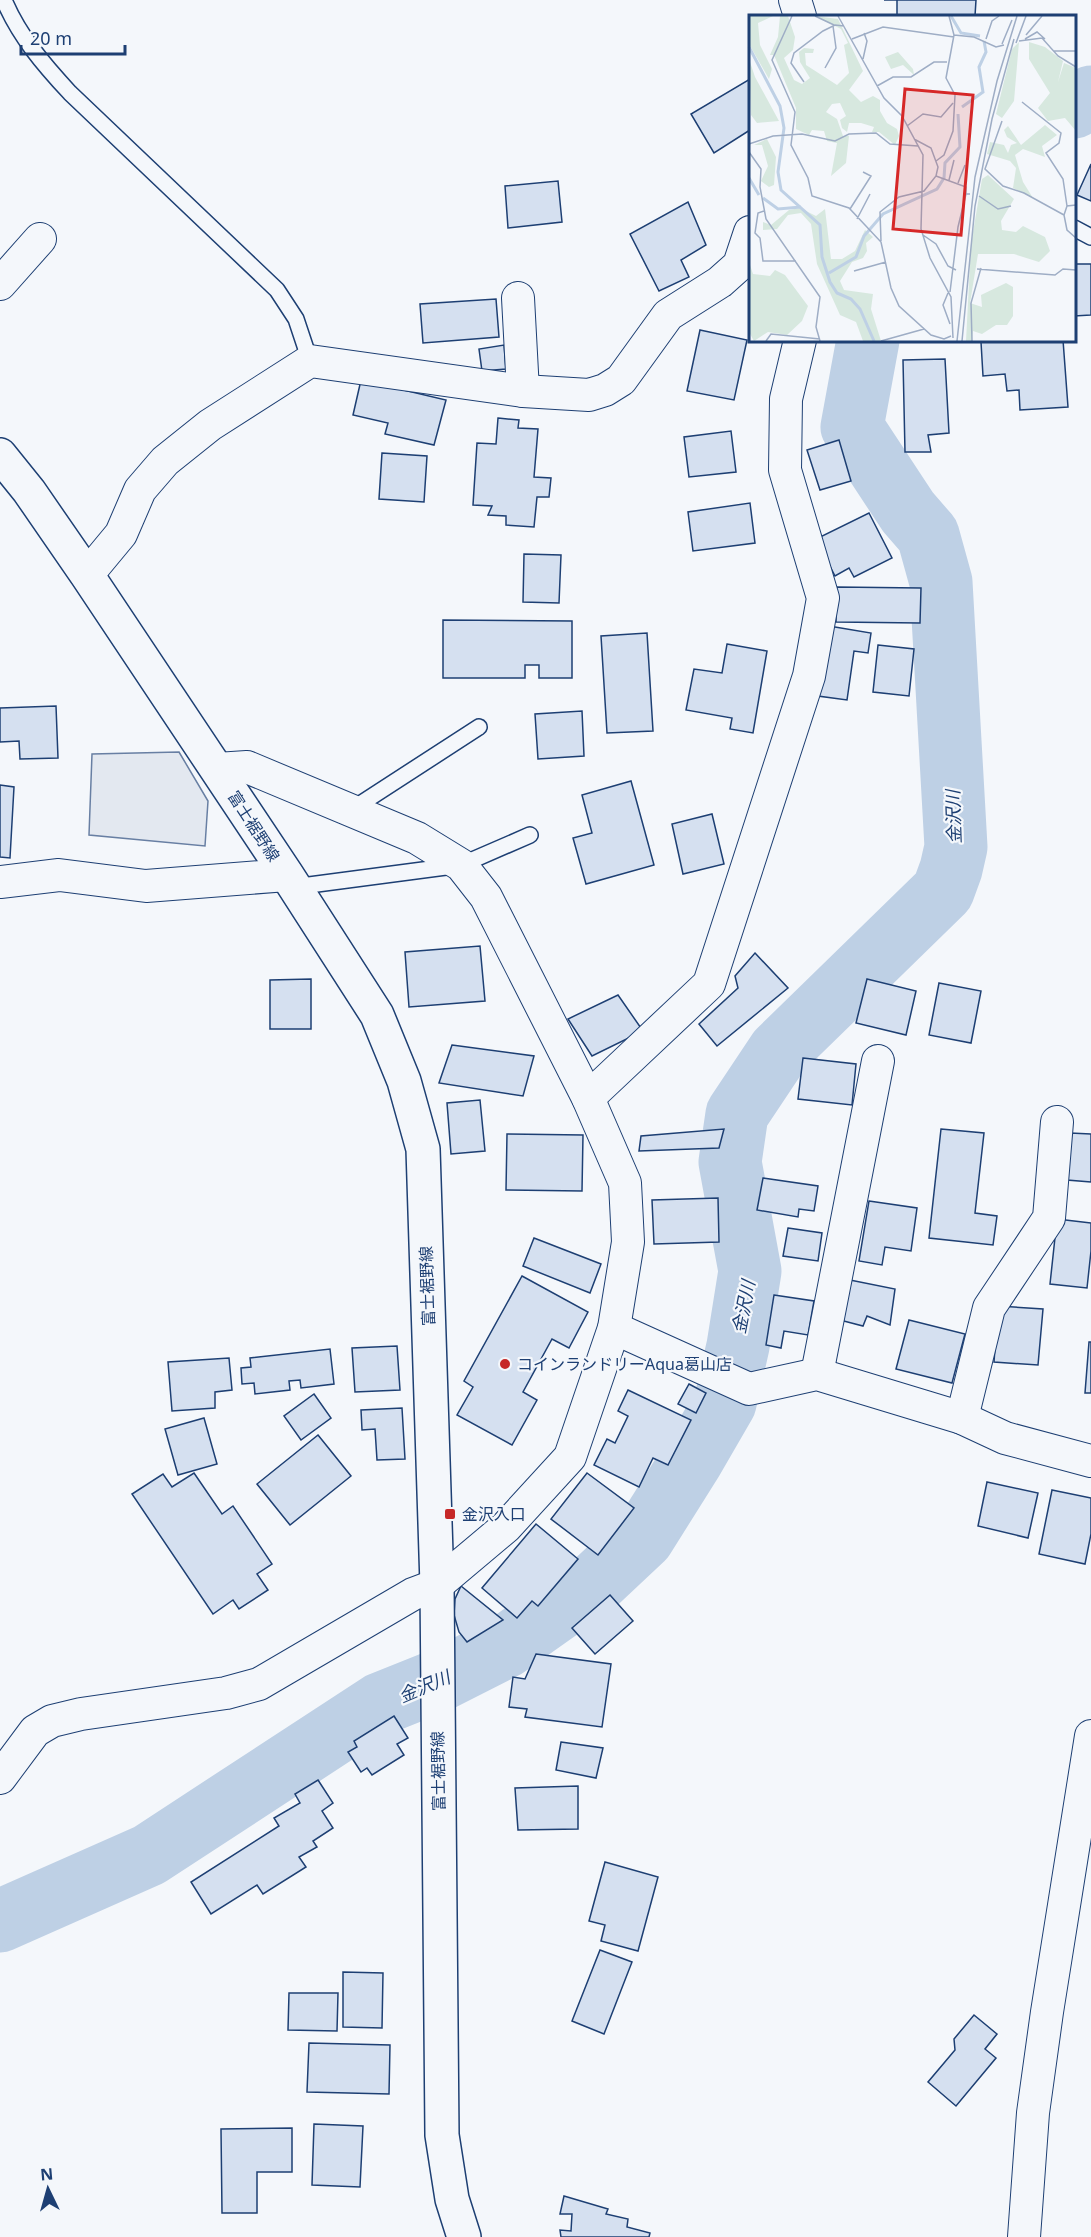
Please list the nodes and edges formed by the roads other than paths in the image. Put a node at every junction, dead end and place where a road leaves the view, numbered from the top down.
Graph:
1 (4, 0) edge
2 (795, 0) edge
3 (800, 15) edge
4 (1076, 229) edge
5 (749, 235) edge
6 (1091, 237) edge
7 (40, 239) dead end
8 (0, 284) edge
9 (518, 298) dead end
10 (800, 342) edge
11 (310, 361) junction
12 (523, 391) junction
13 (0, 455) edge
14 (87, 575) junction
15 (479, 727) dead end
16 (217, 769) junction
17 (351, 810) junction
18 (530, 835) dead end
19 (461, 865) junction
20 (291, 881) junction
21 (0, 882) edge
22 (878, 1061) dead end
23 (588, 1098) junction
24 (1057, 1122) dead end
25 (614, 1328) junction
26 (817, 1374) junction
27 (962, 1418) junction
28 (1091, 1461) edge
29 (437, 1586) junction
30 (1091, 1736) edge
31 (0, 1778) edge
32 (464, 2237) edge
33 (1024, 2237) edge

1 - 11 lane
2 - 3 street
4 - 6 lane
5 - 12 street
7 - 8 street
9 - 12 street
10 - 23 street
11 - 12 street
11 - 14 street
13 - 14 main road, 富士裾野線
14 - 16 main road, 富士裾野線
15 - 17 lane
16 - 17 street
16 - 20 main road, 富士裾野線
17 - 19 street
18 - 19 lane
19 - 20 lane
19 - 23 street
20 - 21 street
20 - 29 main road, 富士裾野線
22 - 26 street
23 - 25 street
24 - 27 street
25 - 26 street
25 - 29 street
26 - 27 street
27 - 28 street
29 - 31 street
29 - 32 main road, 富士裾野線
30 - 33 street

